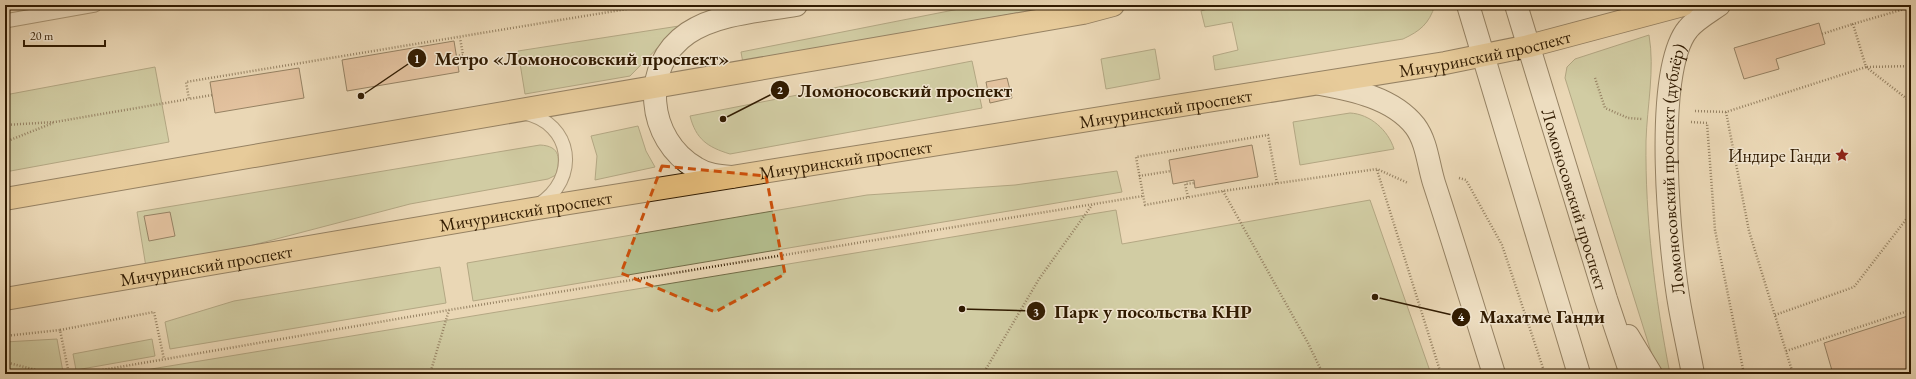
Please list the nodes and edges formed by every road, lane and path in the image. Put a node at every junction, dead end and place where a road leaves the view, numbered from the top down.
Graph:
1 (94, 5) edge
2 (651, 5) edge
3 (796, 5) edge
4 (1113, 5) edge
5 (1468, 5) edge
6 (1516, 5) edge
7 (1683, 5) edge
8 (1719, 5) edge
9 (1911, 7) edge
10 (5, 21) edge
11 (1853, 24) junction
12 (1822, 34) dead end
13 (460, 38) junction
14 (1529, 46) junction
15 (456, 56) dead end
16 (1484, 56) junction
17 (1911, 66) edge
18 (1866, 67) junction
19 (1319, 84) junction
20 (655, 88) junction
21 (212, 95) dead end
22 (189, 99) junction
23 (1911, 102) edge
24 (515, 111) junction
25 (1695, 111) dead end
26 (1726, 112) junction
27 (55, 122) junction
28 (5, 125) edge
29 (5, 142) edge
30 (1377, 169) junction
31 (1171, 171) dead end
32 (1139, 176) junction
33 (734, 177) junction
34 (1453, 177) dead end
35 (1194, 182) dead end
36 (1277, 183) junction
37 (1410, 185) dead end
38 (1222, 191) junction
39 (1143, 196) junction
40 (1188, 197) junction
41 (5, 199) edge
42 (1092, 204) junction
43 (532, 209) junction
44 (1911, 213) edge
45 (5, 299) edge
46 (1606, 299) junction
47 (449, 310) junction
48 (1911, 310) edge
49 (1775, 315) junction
50 (60, 330) junction
51 (5, 336) edge
52 (1786, 351) junction
53 (164, 359) junction
54 (5, 362) edge
55 (52, 374) edge
56 (69, 374) edge
57 (79, 374) edge
58 (430, 374) edge
59 (983, 374) edge
60 (1323, 374) edge
61 (1441, 374) edge
62 (1494, 374) edge
63 (1545, 374) edge
64 (1579, 374) edge
65 (1631, 374) edge
66 (1651, 374) edge
67 (1693, 374) edge
68 (1793, 374) edge

1 - 10 lane
2 - 13 path
3 - 20 main road
4 - 20 main road
5 - 16 main road
6 - 14 main road, Ломоносовский проспект
7 - 14 main road, Мичуринский проспект
8 - 67 main road, Ломоносовский проспект (дублёр)
9 - 11 path
11 - 12 path
11 - 18 path
13 - 15 path
13 - 22 path
14 - 16 main road, Мичуринский проспект
14 - 46 main road, Ломоносовский проспект
16 - 19 main road, Мичуринский проспект
16 - 64 main road
17 - 18 path
18 - 23 path
18 - 26 path
19 - 33 main road, Мичуринский проспект
19 - 62 main road
20 - 24 main road
20 - 33 main road
21 - 22 path
22 - 27 path
24 - 41 main road
24 - 43 lane
25 - 26 path
26 - 49 path
27 - 28 path
27 - 29 path
30 - 36 path
30 - 37 path
30 - 61 path
31 - 32 path
32 - 36 path
32 - 39 path
33 - 43 main road, Мичуринский проспект
34 - 63 path
35 - 40 path
36 - 38 path
38 - 40 path
38 - 60 path
39 - 40 path
39 - 42 path
42 - 47 path
42 - 59 path
43 - 45 main road, Мичуринский проспект
44 - 49 path
46 - 65 main road, Ломоносовский проспект
46 - 66 main road
47 - 53 path
47 - 58 path
48 - 52 path
49 - 52 path
50 - 51 path
50 - 53 path
50 - 56 path
52 - 68 path
53 - 57 path
54 - 55 path

